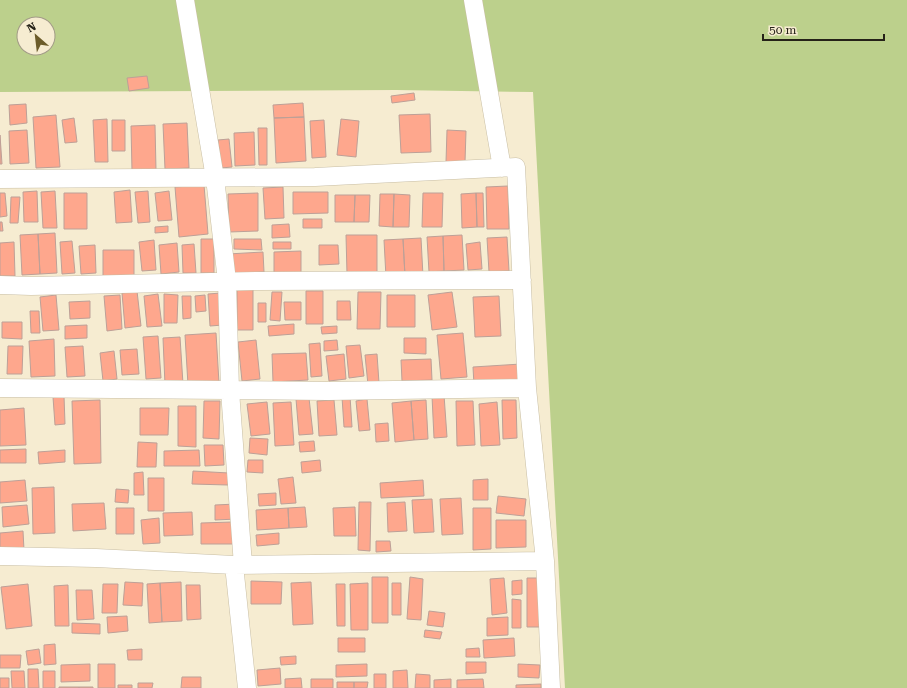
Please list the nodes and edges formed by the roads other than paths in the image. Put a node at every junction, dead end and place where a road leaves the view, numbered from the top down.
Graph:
1 (185, 0) edge
2 (473, 0) edge
3 (502, 168) junction
4 (214, 178) junction
5 (0, 179) edge
6 (522, 280) junction
7 (227, 282) junction
8 (0, 285) edge
9 (0, 388) edge
10 (527, 388) junction
11 (230, 391) junction
12 (0, 556) edge
13 (545, 561) junction
14 (238, 565) junction
15 (247, 688) edge
16 (551, 688) edge

1 - 4 street
2 - 3 street
3 - 4 street
3 - 6 street
4 - 5 street
4 - 7 street
6 - 7 street
6 - 10 street
7 - 8 street
7 - 11 street
9 - 11 street
10 - 11 street
10 - 13 street
11 - 14 street
12 - 14 street
13 - 14 street
13 - 16 street
14 - 15 street

